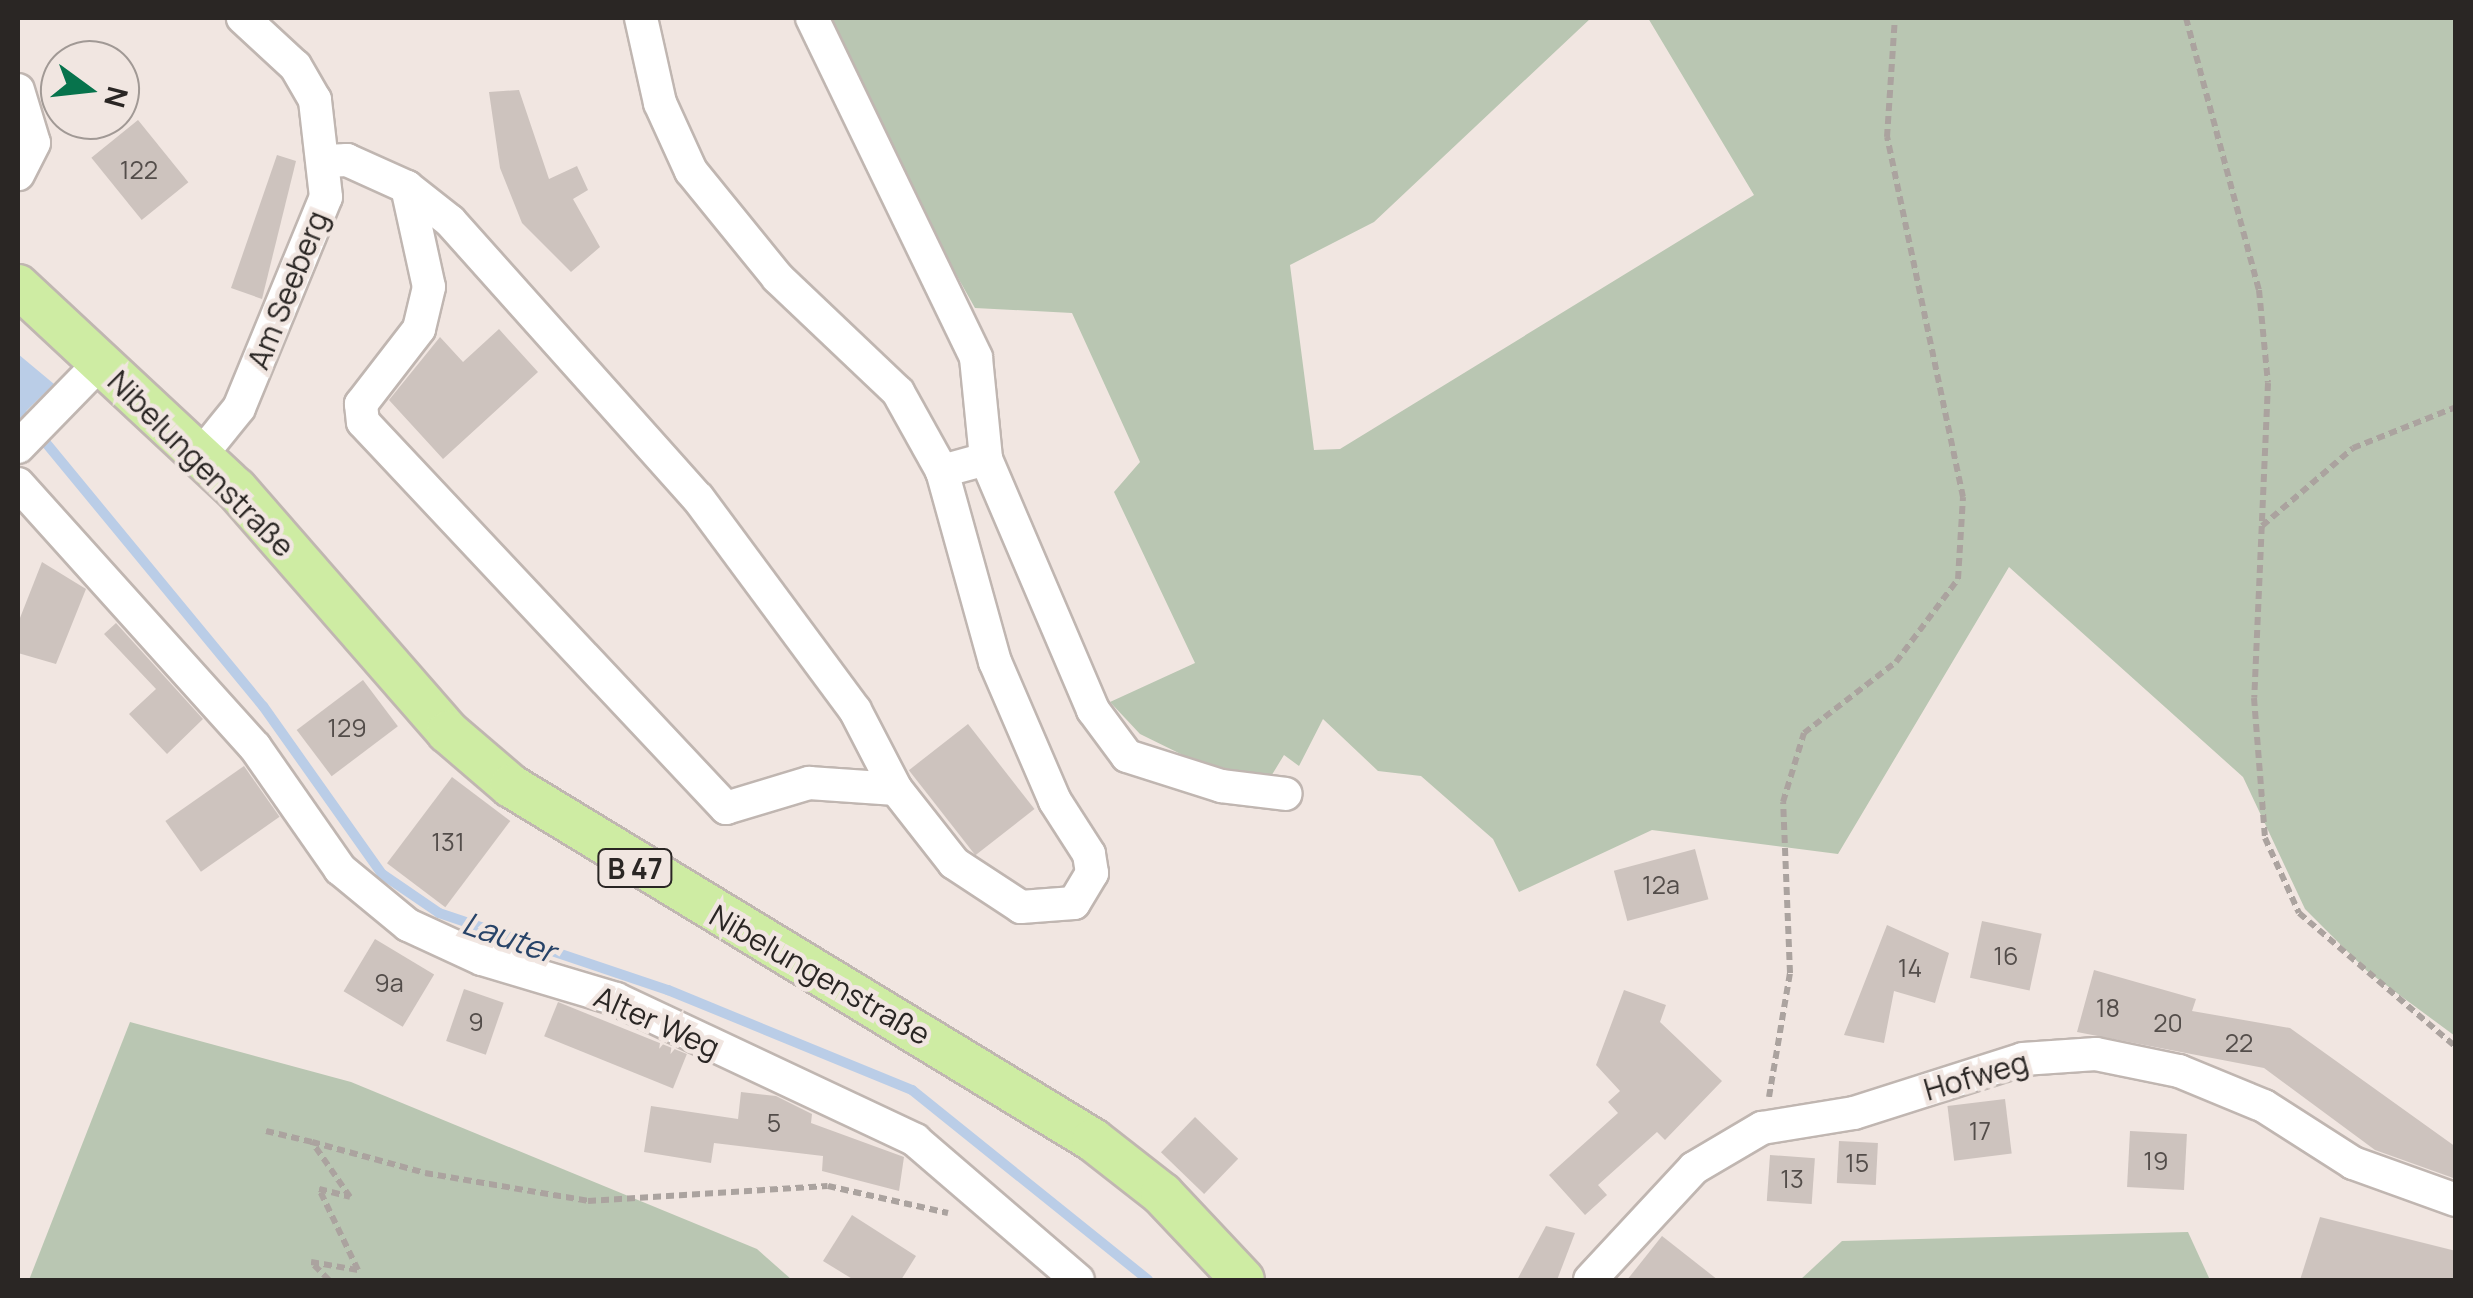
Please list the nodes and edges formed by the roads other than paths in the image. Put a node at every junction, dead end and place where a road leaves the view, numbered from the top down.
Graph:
1 (243, 18) edge
2 (641, 18) edge
3 (812, 18) edge
4 (18, 90) edge
5 (327, 162) junction
6 (18, 174) edge
7 (407, 187) junction
8 (18, 286) edge
9 (85, 378) junction
10 (18, 447) edge
11 (201, 455) junction
12 (986, 460) junction
13 (942, 471) junction
14 (18, 484) edge
15 (896, 789) junction
16 (1286, 794) dead end
17 (2456, 1200) edge
18 (1078, 1280) edge
19 (1244, 1280) edge
20 (1590, 1280) edge

1 - 5 street, Am Seeberg
2 - 13 street
3 - 12 street
4 - 6 street
5 - 7 street
5 - 11 street, Am Seeberg
7 - 15 street
7 - 15 street
8 - 9 main road, Nibelungenstraße / B 47
9 - 10 street
9 - 11 main road, Nibelungenstraße / B 47
11 - 19 main road, Nibelungenstraße / B 47
12 - 13 street
12 - 16 street
13 - 15 street
14 - 18 street, Alter Weg
17 - 20 street, Hofweg

